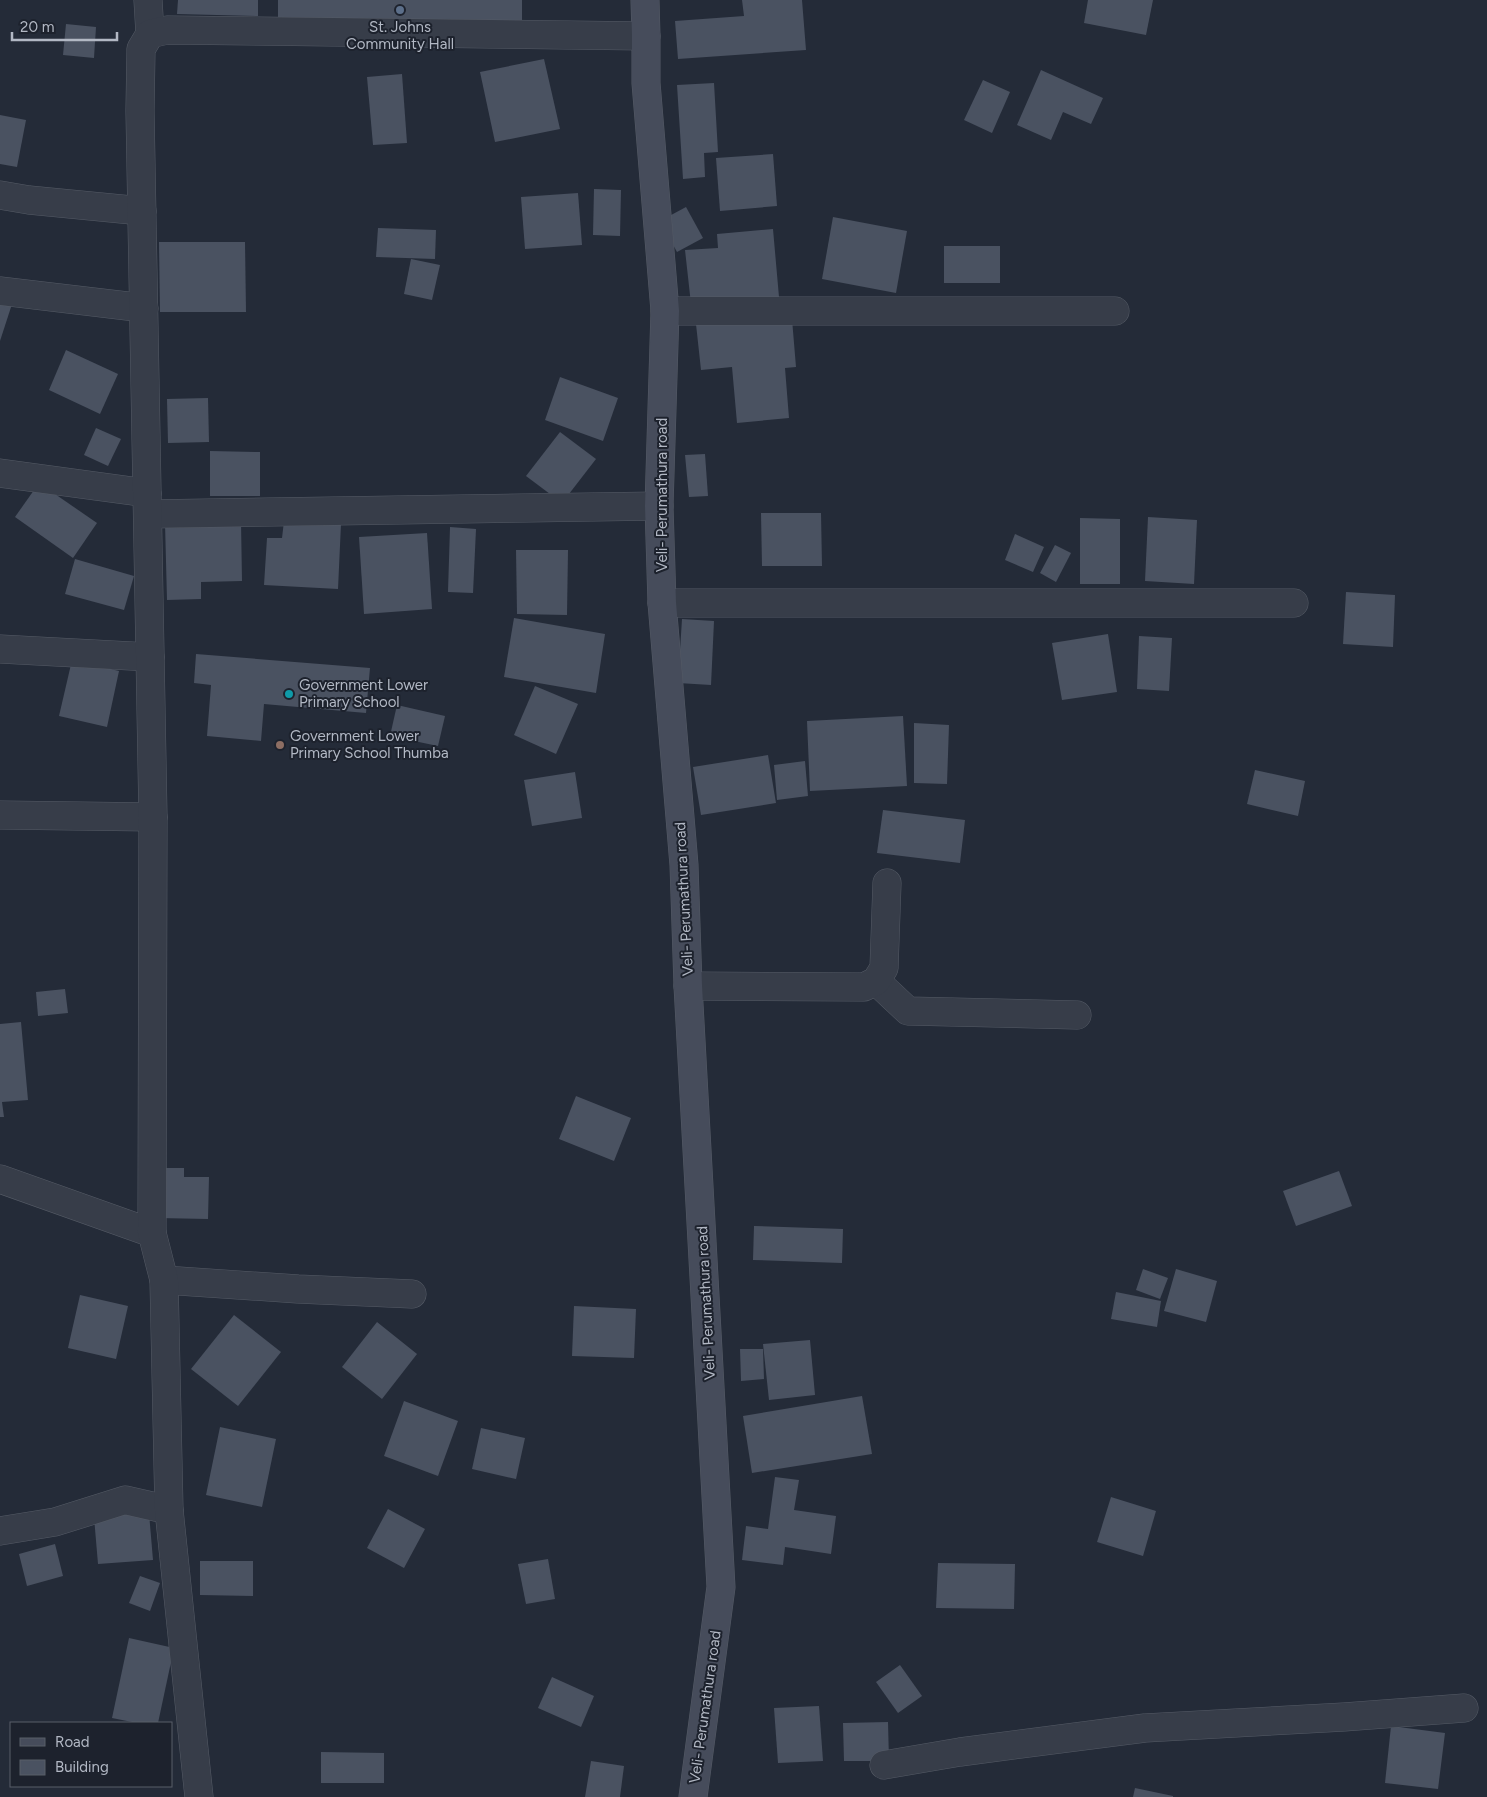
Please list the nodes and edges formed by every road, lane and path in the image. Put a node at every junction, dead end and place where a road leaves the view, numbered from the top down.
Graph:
1 (148, 0) edge
2 (645, 0) edge
3 (150, 34) junction
4 (646, 36) junction
5 (0, 195) edge
6 (142, 211) junction
7 (0, 291) edge
8 (144, 308) junction
9 (665, 311) junction
10 (1115, 311) dead end
11 (0, 473) edge
12 (147, 503) junction
13 (659, 506) junction
14 (662, 603) junction
15 (1294, 603) dead end
16 (0, 649) edge
17 (150, 657) junction
18 (0, 815) edge
19 (153, 817) junction
20 (887, 883) dead end
21 (876, 981) junction
22 (688, 986) junction
23 (1077, 1015) dead end
24 (0, 1179) edge
25 (152, 1234) junction
26 (164, 1280) junction
27 (412, 1294) dead end
28 (169, 1510) junction
29 (0, 1531) edge
30 (1464, 1708) dead end
31 (884, 1765) dead end
32 (199, 1797) edge
33 (693, 1797) edge

1 - 3 street
2 - 4 main road, Veli- Perumathura road
3 - 4 street
3 - 6 street
4 - 9 main road, Veli- Perumathura road
5 - 6 street
6 - 8 street
7 - 8 street
8 - 12 street
9 - 10 street
9 - 13 main road, Veli- Perumathura road
11 - 12 street
12 - 13 street
12 - 17 street
13 - 14 main road, Veli- Perumathura road
14 - 15 street
14 - 22 main road, Veli- Perumathura road
16 - 17 street
17 - 19 street
18 - 19 street
19 - 25 street
20 - 21 street
21 - 22 street
21 - 23 street
22 - 33 main road, Veli- Perumathura road
24 - 25 street
25 - 26 street
26 - 27 street
26 - 28 street
28 - 29 street
28 - 32 street
30 - 31 street

